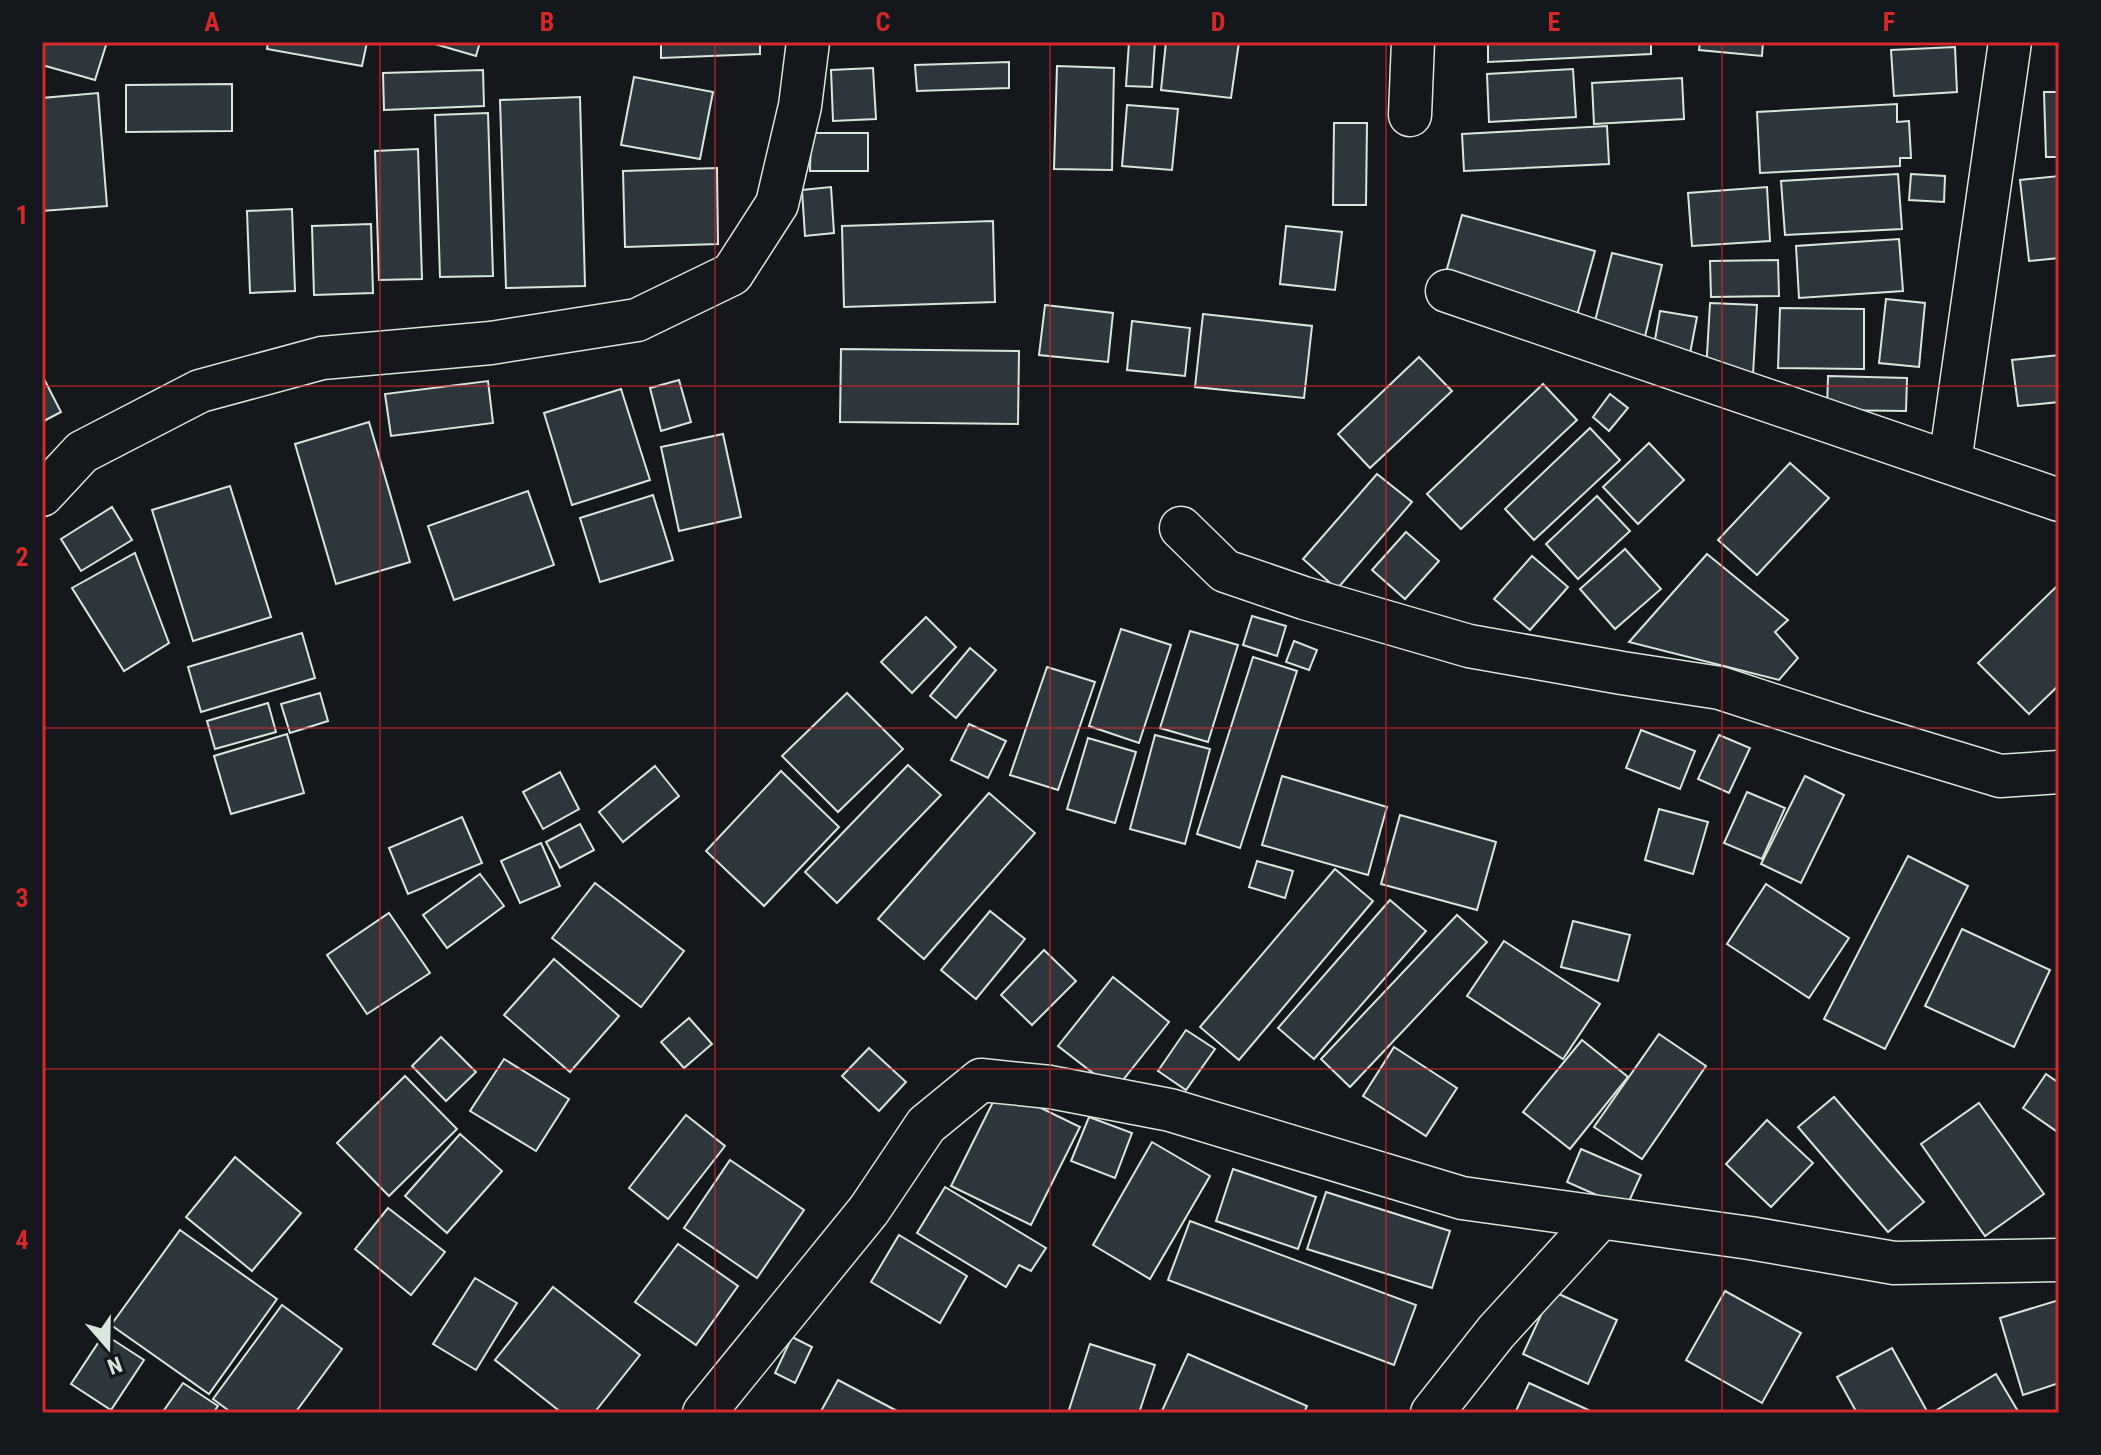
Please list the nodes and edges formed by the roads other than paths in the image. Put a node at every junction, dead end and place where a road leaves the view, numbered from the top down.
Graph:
1 (808, 42) edge
2 (1413, 42) edge
3 (2010, 42) edge
4 (1410, 115) dead end
5 (1447, 291) dead end
6 (1950, 462) junction
7 (42, 495) edge
8 (2059, 500) edge
9 (1181, 528) dead end
10 (2059, 772) edge
11 (1600, 1218) junction
12 (2059, 1260) edge
13 (704, 1413) edge
14 (1432, 1413) edge

1 - 7 street
2 - 4 street
3 - 6 street
5 - 6 street
6 - 8 street
9 - 10 street
11 - 12 street
11 - 13 street
11 - 14 street

